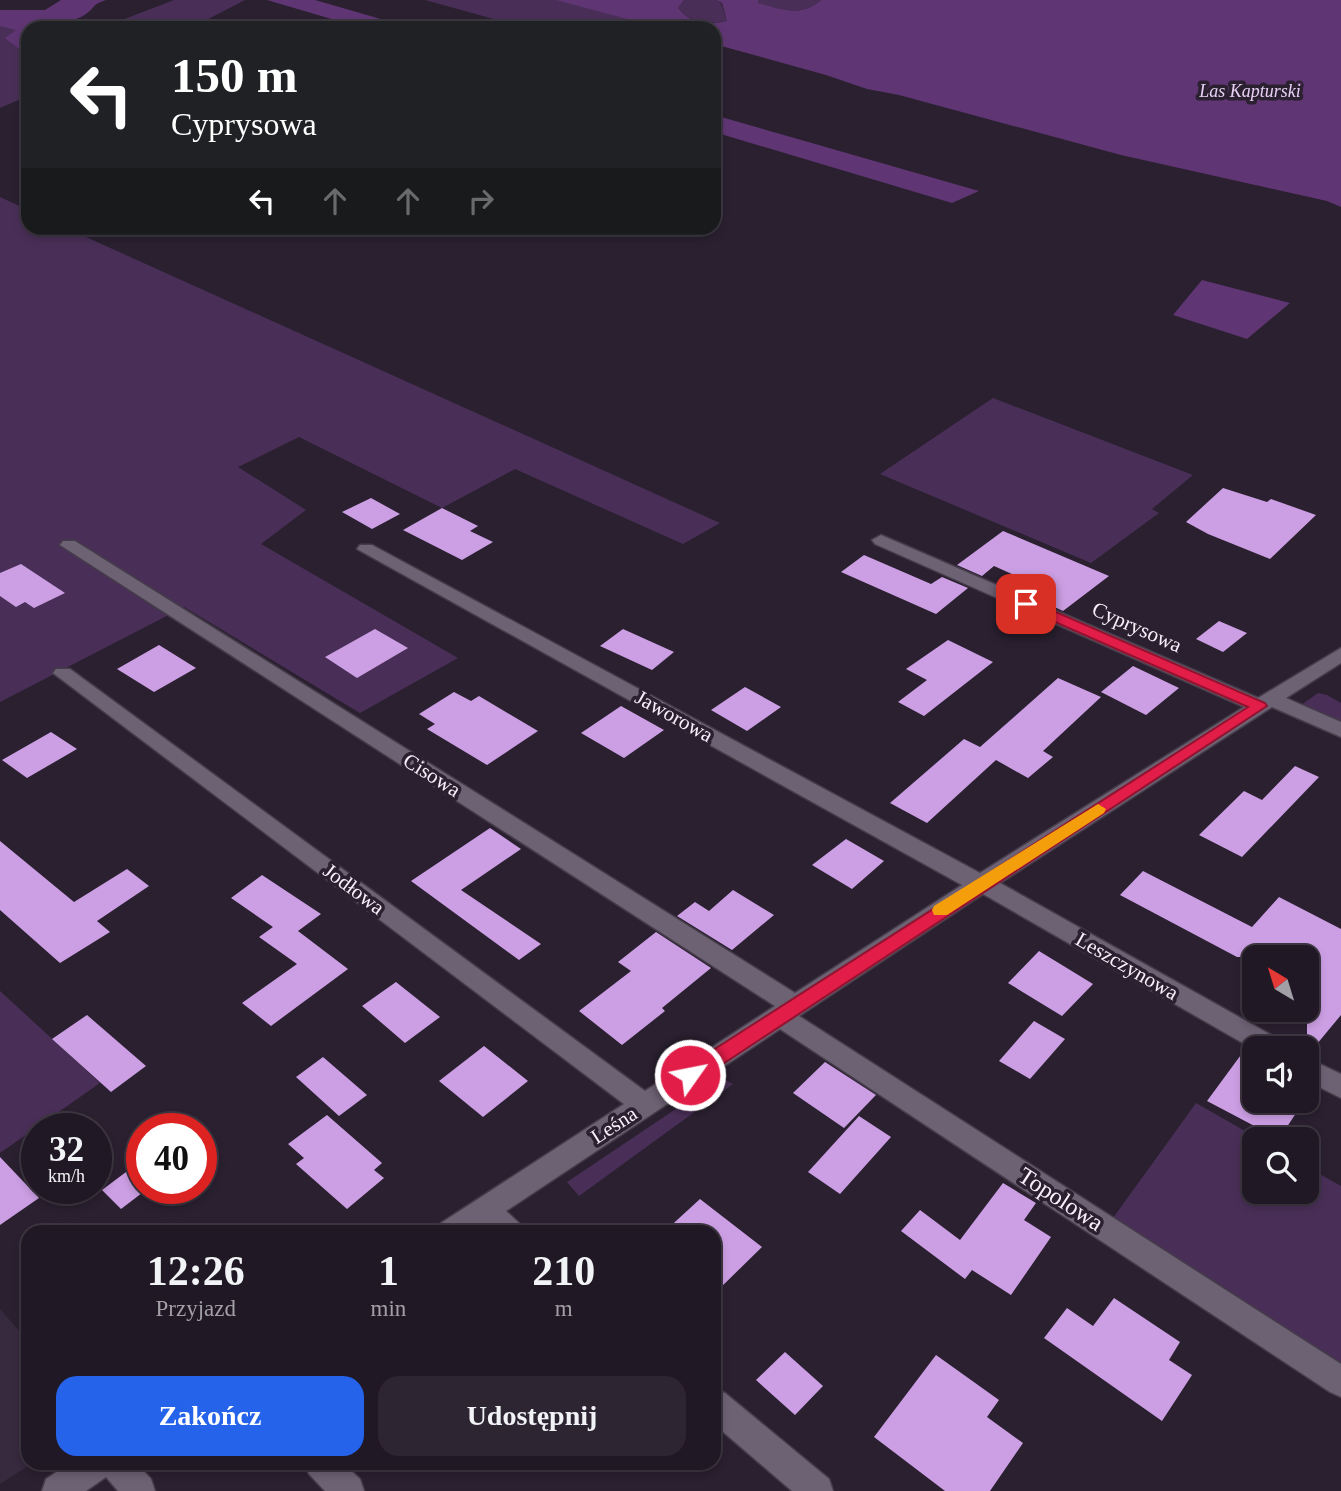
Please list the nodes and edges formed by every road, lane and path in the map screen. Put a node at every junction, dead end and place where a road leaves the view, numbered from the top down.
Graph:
1 (881, 540) dead end
2 (69, 545) dead end
3 (366, 548) dead end
4 (1341, 654) edge
5 (63, 673) dead end
6 (1265, 702) junction
7 (1341, 730) edge
8 (982, 883) junction
9 (788, 1011) junction
10 (1252, 1036) edge
11 (1319, 1075) edge
12 (1341, 1087) edge
13 (644, 1105) junction
14 (484, 1210) junction
15 (462, 1225) edge
16 (501, 1225) edge
17 (1341, 1382) edge
18 (721, 1410) edge
19 (89, 1470) edge
20 (120, 1470) edge
21 (327, 1470) edge
22 (58, 1491) edge
23 (139, 1491) edge
24 (348, 1491) edge
25 (817, 1491) edge

1 - 6 street, Cyprysowa
2 - 9 street, Cisowa
3 - 8 street, Jaworowa
4 - 6 street, Leśna
5 - 13 street, Jodłowa
6 - 7 street, Cyprysowa
6 - 8 street, Leśna
8 - 9 street, Leśna
8 - 10 street, Leszczynowa
9 - 13 street, Leśna
9 - 17 street, Topolowa
11 - 12 street
13 - 14 street, Leśna
14 - 15 street, Leśna
14 - 16 street
18 - 25 street
19 - 22 street
20 - 23 street
21 - 24 street

